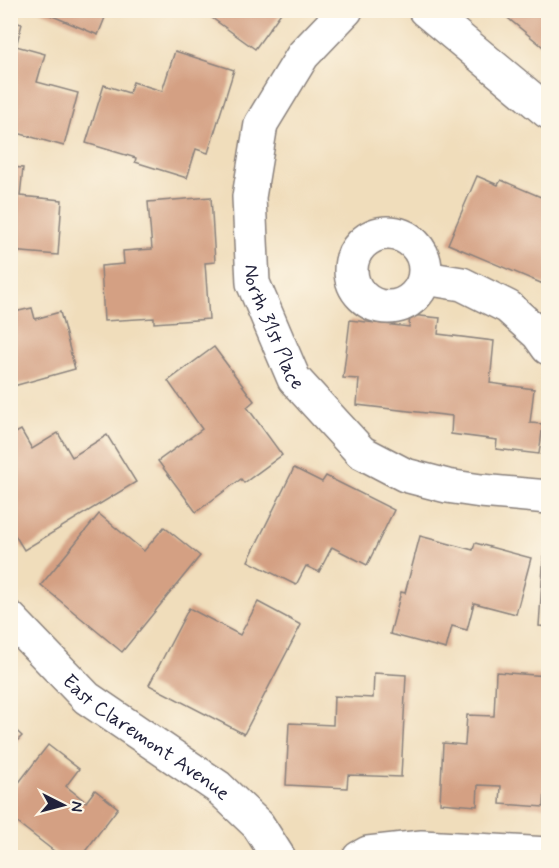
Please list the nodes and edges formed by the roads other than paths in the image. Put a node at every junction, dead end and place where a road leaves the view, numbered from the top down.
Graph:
1 (346, 10) edge
2 (425, 10) edge
3 (549, 112) edge
4 (425, 278) dead end
5 (549, 348) edge
6 (549, 497) edge
7 (10, 618) edge
8 (549, 854) edge
9 (279, 858) edge
10 (359, 858) edge

1 - 6 street, North 31st Place
2 - 3 street
4 - 5 street
7 - 9 street, East Claremont Avenue
8 - 10 street

